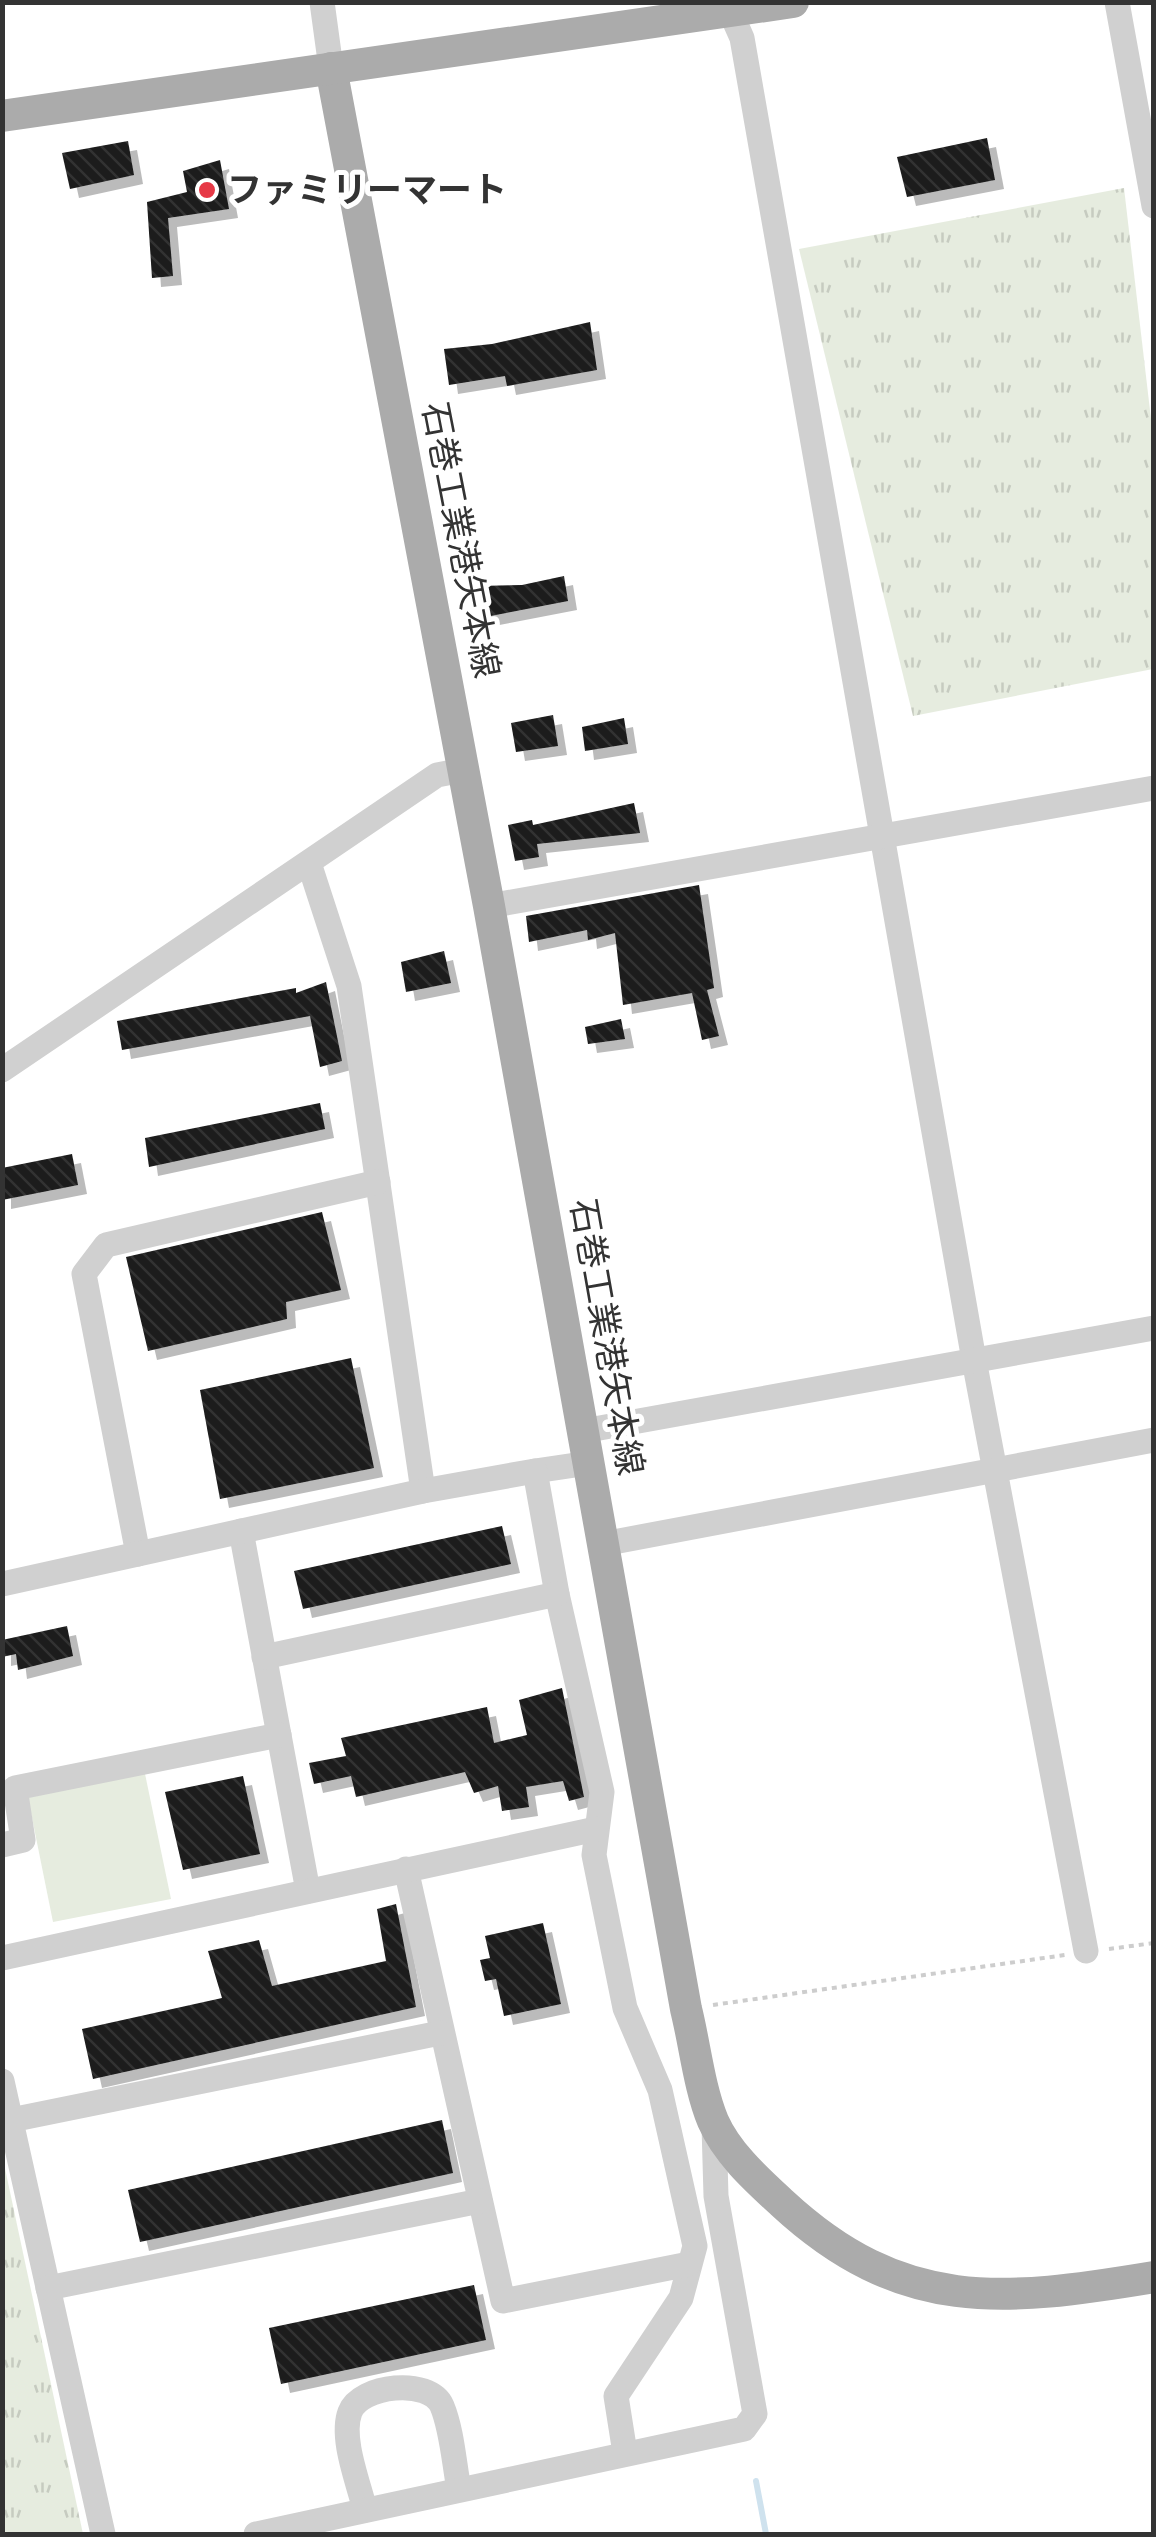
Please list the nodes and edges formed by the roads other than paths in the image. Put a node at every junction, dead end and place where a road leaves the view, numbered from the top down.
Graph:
1 (322, 2) edge
2 (793, 2) edge
3 (1117, 2) edge
4 (727, 8) edge
5 (331, 68) junction
6 (2, 116) edge
7 (1149, 155) edge
8 (1154, 206) edge
9 (463, 770) junction
10 (1154, 788) edge
11 (884, 836) junction
12 (309, 862) junction
13 (490, 906) junction
14 (2, 1070) edge
15 (378, 1182) junction
16 (1154, 1328) edge
17 (974, 1360) junction
18 (582, 1431) junction
19 (1154, 1440) edge
20 (588, 1463) junction
21 (994, 1468) junction
22 (534, 1471) junction
23 (423, 1490) junction
24 (241, 1531) junction
25 (603, 1544) junction
26 (138, 1554) junction
27 (2, 1584) edge
28 (556, 1594) junction
29 (264, 1657) junction
30 (279, 1735) junction
31 (596, 1829) junction
32 (2, 1844) edge
33 (406, 1869) junction
34 (308, 1891) junction
35 (1086, 1952) road end
36 (2, 1958) edge
37 (440, 2033) junction
38 (2, 2082) edge
39 (11, 2120) junction
40 (714, 2121) junction
41 (480, 2201) junction
42 (689, 2264) junction
43 (1154, 2277) edge
44 (48, 2288) junction
45 (625, 2452) junction
46 (460, 2489) junction
47 (365, 2510) junction
48 (104, 2534) edge
49 (256, 2534) edge

1 - 5 street
2 - 4 main road
3 - 7 street
4 - 5 main road
4 - 11 street
5 - 6 main road
5 - 9 main road, 石巻工業港矢本線
7 - 8 street
9 - 12 street
9 - 13 main road, 石巻工業港矢本線
10 - 11 street
11 - 13 street
11 - 17 street
12 - 14 street
12 - 15 street
13 - 18 main road, 石巻工業港矢本線
15 - 23 street
15 - 26 street
16 - 17 street
17 - 18 street
17 - 21 street
18 - 20 main road, 石巻工業港矢本線
19 - 21 street
20 - 22 street
20 - 25 main road, 石巻工業港矢本線
21 - 25 street
21 - 35 street
22 - 23 street
22 - 28 street
23 - 24 street
24 - 26 street
24 - 29 street
25 - 40 main road, 石巻工業港矢本線
26 - 27 street
28 - 29 street
28 - 31 street
29 - 30 street
30 - 32 street
30 - 34 street
31 - 33 street
31 - 42 street
33 - 34 street
33 - 37 street
34 - 36 street
37 - 39 street
37 - 41 street
38 - 39 street
39 - 44 street
40 - 43 main road, 石巻工業港矢本線
40 - 45 street
41 - 42 street
41 - 44 street
42 - 45 street
44 - 48 street
45 - 46 street
46 - 47 street
46 - 47 street
47 - 49 street

